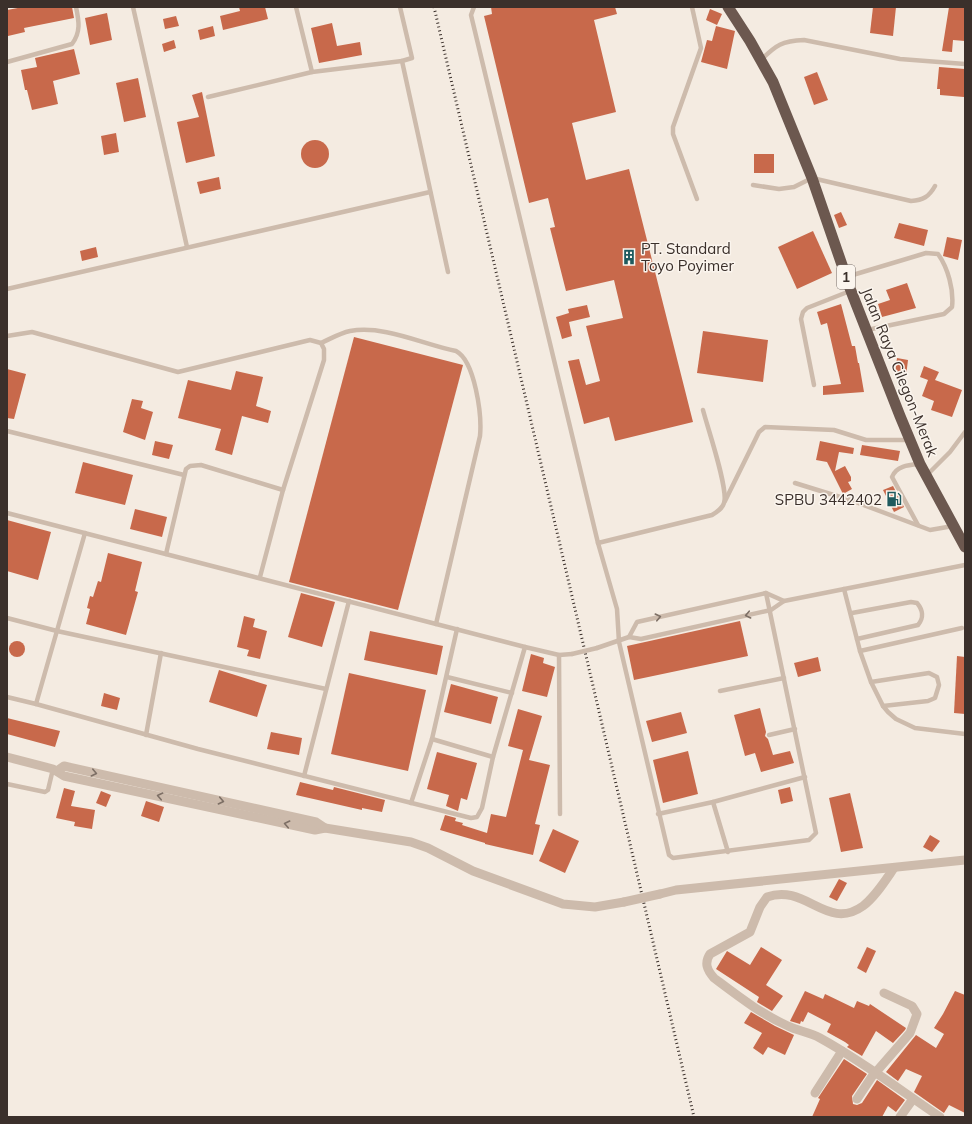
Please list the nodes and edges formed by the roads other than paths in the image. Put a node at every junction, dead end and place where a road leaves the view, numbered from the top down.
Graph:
1 (76, 7) edge
2 (133, 7) edge
3 (296, 7) edge
4 (400, 7) edge
5 (474, 7) edge
6 (692, 7) edge
7 (731, 7) edge
8 (761, 60) junction
9 (402, 61) junction
10 (7, 62) edge
11 (965, 64) edge
12 (312, 72) junction
13 (208, 97) dead end
14 (812, 178) junction
15 (753, 185) dead end
16 (935, 186) dead end
17 (430, 192) junction
18 (698, 199) dead end
19 (187, 247) junction
20 (448, 272) dead end
21 (846, 277) junction
22 (7, 289) edge
23 (851, 291) junction
24 (866, 330) junction
25 (7, 336) edge
26 (321, 343) junction
27 (814, 385) dead end
28 (703, 410) dead end
29 (7, 431) edge
30 (965, 432) edge
31 (910, 440) junction
32 (920, 464) junction
33 (184, 476) junction
34 (926, 476) junction
35 (795, 483) dead end
36 (283, 490) junction
37 (725, 501) junction
38 (7, 513) edge
39 (918, 525) junction
40 (953, 526) junction
41 (84, 533) junction
42 (598, 543) junction
43 (965, 547) edge
44 (166, 554) junction
45 (965, 565) edge
46 (260, 577) junction
47 (844, 589) junction
48 (766, 593) junction
49 (350, 601) junction
50 (784, 601) junction
51 (771, 610) junction
52 (852, 613) junction
53 (7, 618) edge
54 (436, 624) junction
55 (962, 628) dead end
56 (457, 629) junction
57 (57, 631) junction
58 (629, 637) junction
59 (857, 639) junction
60 (619, 642) junction
61 (525, 647) junction
62 (860, 651) junction
63 (162, 653) junction
64 (558, 654) junction
65 (447, 677) junction
66 (784, 678) junction
67 (872, 682) junction
68 (326, 689) junction
69 (720, 691) dead end
70 (512, 693) junction
71 (7, 697) edge
72 (36, 704) junction
73 (883, 706) junction
74 (795, 729) junction
75 (965, 734) edge
76 (146, 735) junction
77 (769, 735) dead end
78 (432, 739) junction
79 (7, 757) edge
80 (493, 757) junction
81 (55, 770) junction
82 (304, 776) junction
83 (805, 777) junction
84 (7, 784) edge
85 (714, 802) junction
86 (411, 803) junction
87 (560, 814) dead end
88 (658, 814) junction
89 (728, 852) junction
90 (965, 860) edge
91 (894, 868) junction
92 (884, 993) dead end
93 (842, 1051) junction
94 (875, 1072) junction
95 (815, 1094) dead end
96 (857, 1099) dead end
97 (913, 1099) junction
98 (927, 1109) junction
99 (900, 1117) edge
100 (922, 1117) edge
101 (940, 1117) edge

1 - 10 lane
2 - 19 lane
3 - 12 lane
4 - 9 lane
5 - 42 lane
6 - 18 lane
7 - 8 highway, Jalan Raya Cilegon-Merak / 1
8 - 11 lane
8 - 14 highway, Jalan Raya Cilegon-Merak / 1
9 - 12 lane
9 - 17 lane
12 - 13 lane
14 - 15 lane
14 - 16 lane
14 - 21 highway, Jalan Raya Cilegon-Merak / 1
17 - 19 lane
17 - 20 lane
19 - 22 lane
21 - 23 highway, Jalan Raya Cilegon-Merak / 1
21 - 24 lane
23 - 24 highway, Jalan Raya Cilegon-Merak / 1
23 - 27 lane
24 - 31 highway, Jalan Raya Cilegon-Merak / 1
25 - 26 lane
26 - 36 lane
26 - 54 lane
28 - 37 lane
29 - 33 lane
30 - 34 lane
31 - 32 highway, Jalan Raya Cilegon-Merak / 1
31 - 37 lane
32 - 34 highway, Jalan Raya Cilegon-Merak / 1
32 - 39 lane
33 - 36 lane
33 - 44 lane
34 - 40 highway, Jalan Raya Cilegon-Merak / 1
35 - 39 lane
36 - 46 lane
37 - 42 lane
38 - 41 lane
39 - 40 lane
40 - 43 highway, Jalan Raya Cilegon-Merak / 1
41 - 44 lane
41 - 57 lane
42 - 60 lane
44 - 46 lane
45 - 47 lane
46 - 49 lane
47 - 50 lane
47 - 52 lane
48 - 50 lane
48 - 51 lane
58 -> 48 lane
49 - 54 lane
49 - 68 lane
50 - 51 lane
51 -> 58 lane
51 - 66 lane
52 - 59 lane
52 - 59 lane
53 - 57 lane
54 - 56 lane
55 - 62 lane
56 - 61 lane
56 - 65 lane
57 - 63 lane
57 - 72 lane
58 - 60 lane
59 - 62 lane
60 - 64 lane, bridge
60 - 88 lane
61 - 64 lane
61 - 70 lane
62 - 67 lane
63 - 68 lane
63 - 76 lane
64 - 87 lane
65 - 70 lane
65 - 78 lane
66 - 69 lane
66 - 74 lane
67 - 73 lane
67 - 73 lane
68 - 82 lane
70 - 80 lane
71 - 72 lane
72 - 76 lane
73 - 75 lane
74 - 77 lane
74 - 83 lane
76 - 82 lane
78 - 80 lane
78 - 86 lane
79 - 81 street
80 - 86 lane
81 - 84 lane
81 - 91 street, bridge
82 - 86 lane
83 - 85 lane
83 - 89 lane
85 - 88 lane
85 - 89 lane
88 - 89 lane
90 - 91 street
91 - 93 street
92 - 94 street
93 - 94 street
93 - 95 street
94 - 96 street
94 - 97 street
97 - 98 street
97 - 99 street
98 - 100 street
98 - 101 street

